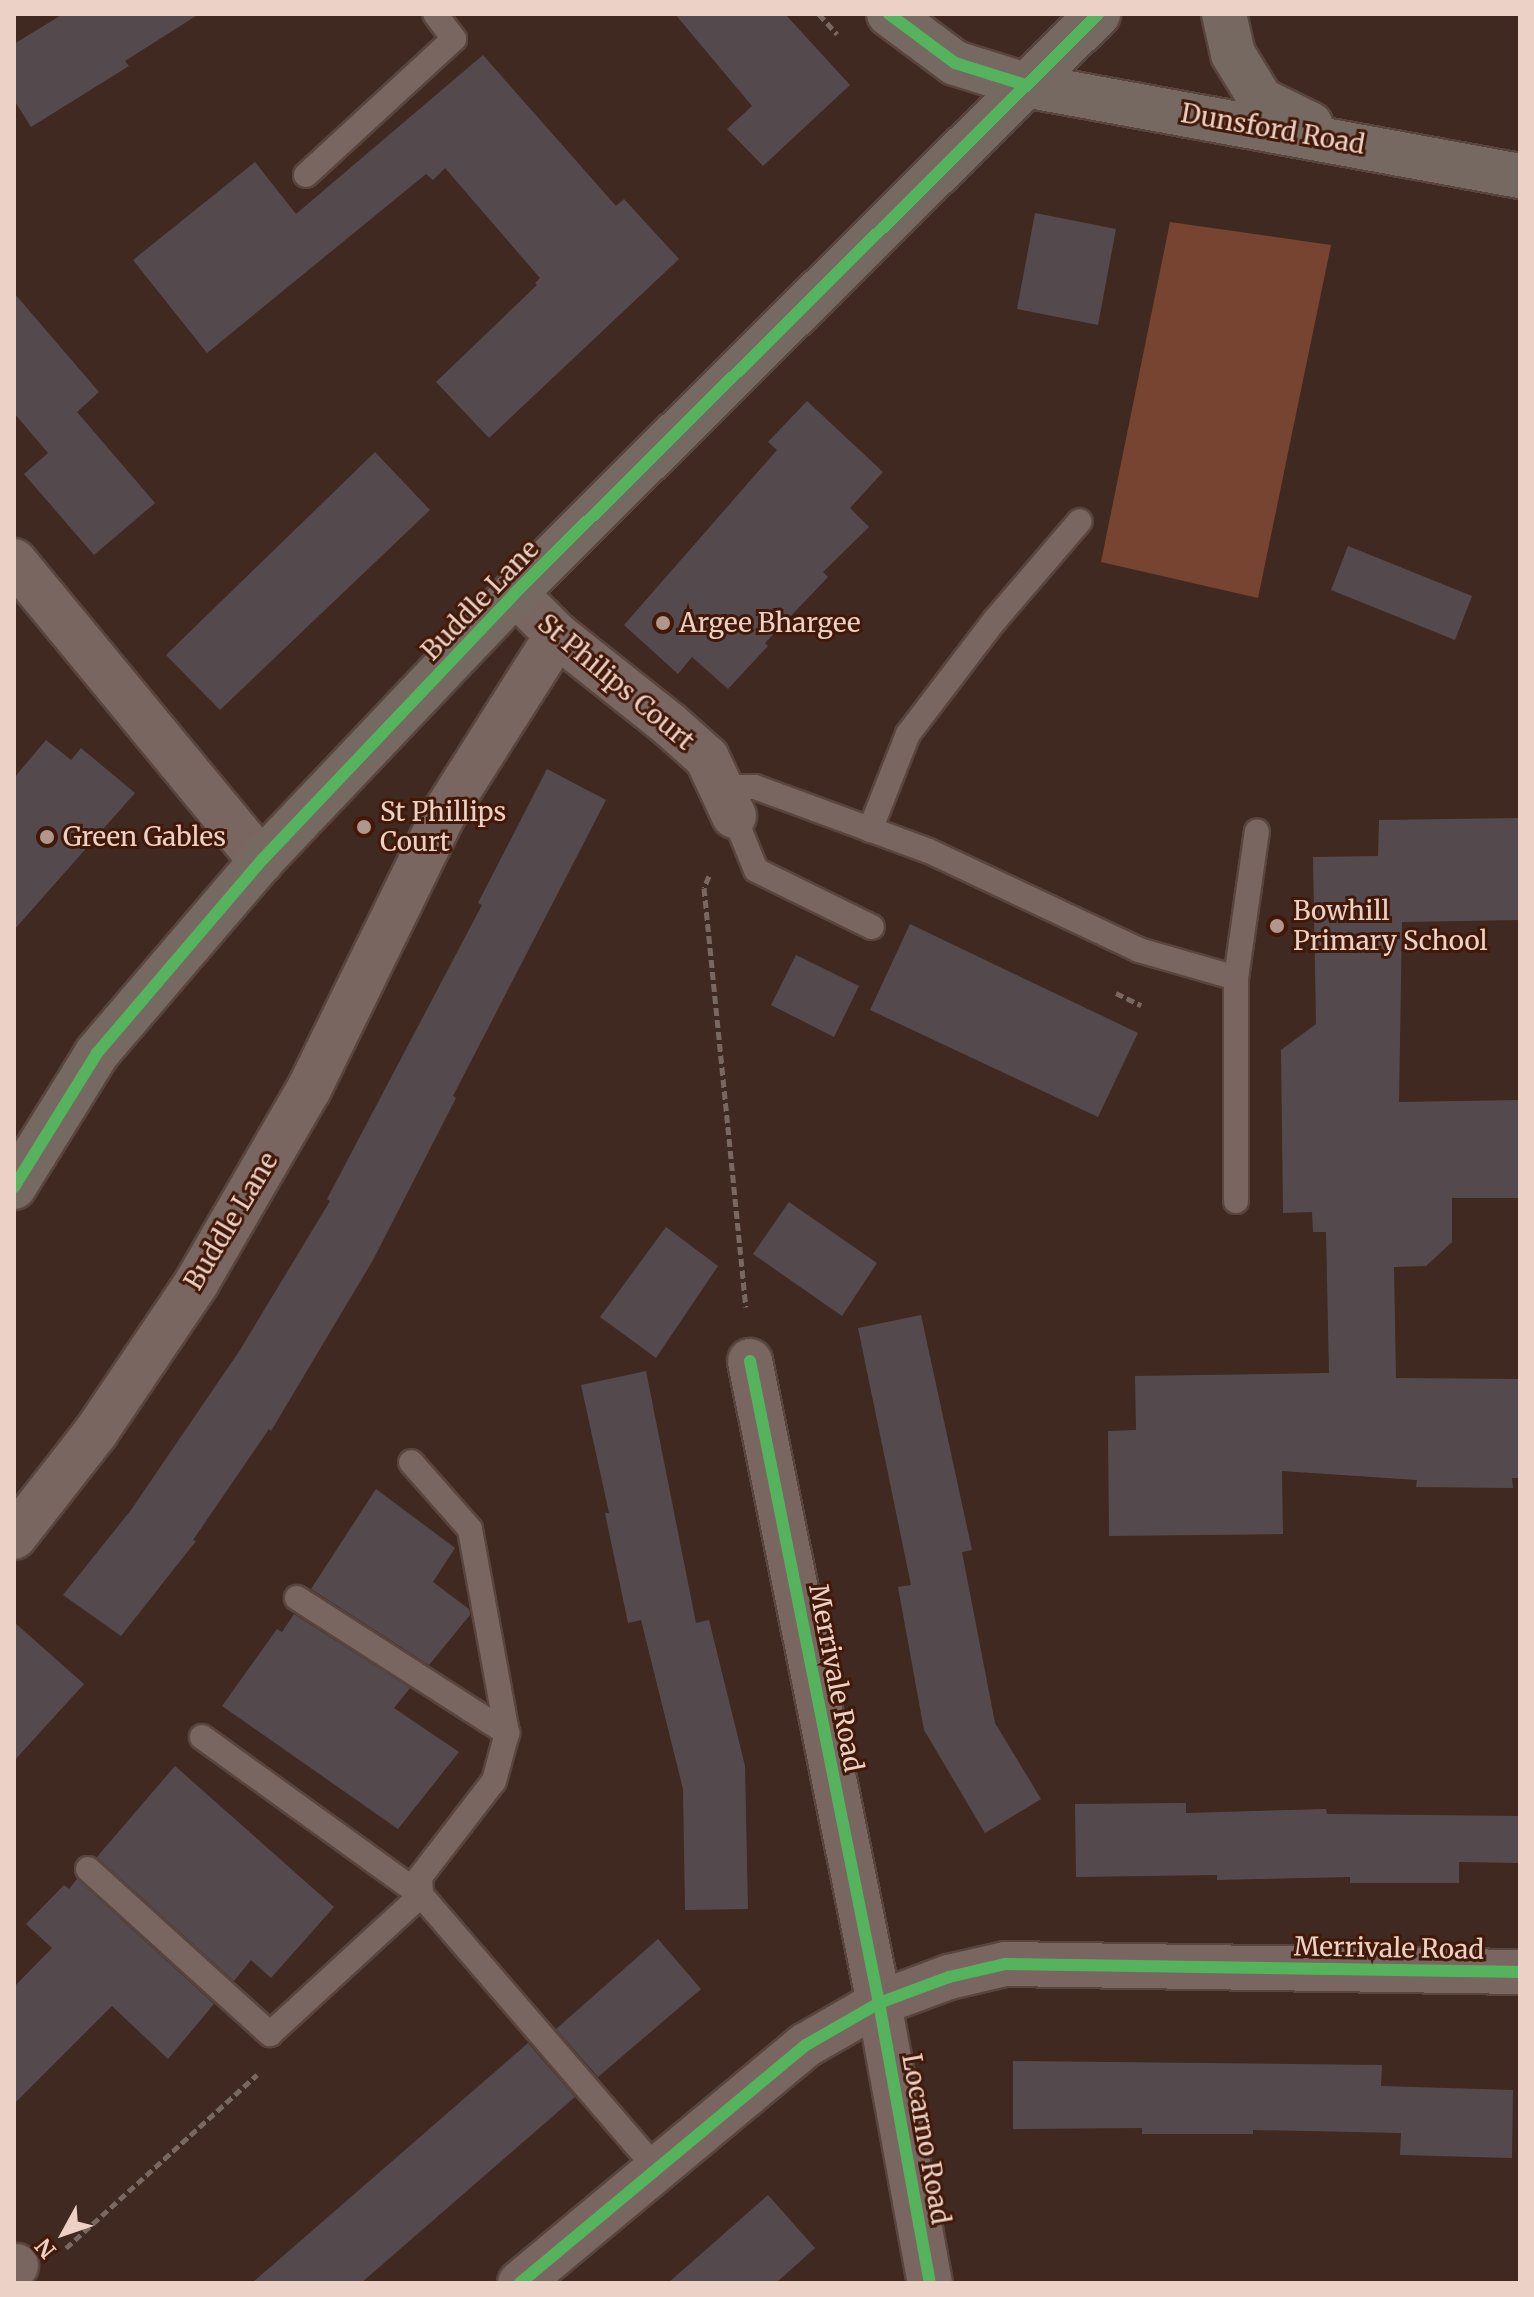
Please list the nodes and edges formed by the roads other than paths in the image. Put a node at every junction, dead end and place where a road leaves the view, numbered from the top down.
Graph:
1 (435, 14) edge
2 (889, 14) edge
3 (1098, 14) edge
4 (1224, 14) edge
5 (1025, 85) junction
6 (1345, 141) junction
7 (306, 175) dead end
8 (1520, 176) edge
9 (1080, 521) dead end
10 (14, 561) edge
11 (515, 593) junction
12 (557, 635) junction
13 (728, 802) junction
14 (870, 830) junction
15 (1257, 831) dead end
16 (261, 861) junction
17 (872, 927) dead end
18 (1236, 978) junction
19 (14, 1187) edge
20 (1236, 1201) dead end
21 (750, 1361) road end
22 (411, 1462) dead end
23 (14, 1537) edge
24 (297, 1598) dead end
25 (507, 1733) junction
26 (202, 1737) dead end
27 (88, 1869) dead end
28 (421, 1895) junction
29 (1520, 1972) edge
30 (879, 2003) junction
31 (655, 2167) junction
32 (520, 2283) edge
33 (930, 2283) edge

1 - 7 lane
2 - 5 street, Dunsford Road
3 - 5 street, Buddle Lane
4 - 6 street
5 - 6 street, Dunsford Road
5 - 11 street, Buddle Lane
6 - 8 street, Dunsford Road
9 - 14 lane
10 - 16 street
11 - 12 street, St Philips Court
11 - 16 street, Buddle Lane
12 - 13 street, St Philips Court
12 - 23 street, Buddle Lane
13 - 14 lane
13 - 17 lane
14 - 18 lane
15 - 18 lane
16 - 19 street, Buddle Lane
18 - 20 lane
21 - 30 street, Merrivale Road
22 - 25 lane
24 - 25 lane
25 - 28 lane
26 - 28 lane
27 - 28 lane
28 - 31 lane
29 - 30 street, Merrivale Road
30 - 31 street, Merrivale Road
30 - 33 street, Locarno Road
31 - 32 street, Merrivale Road

